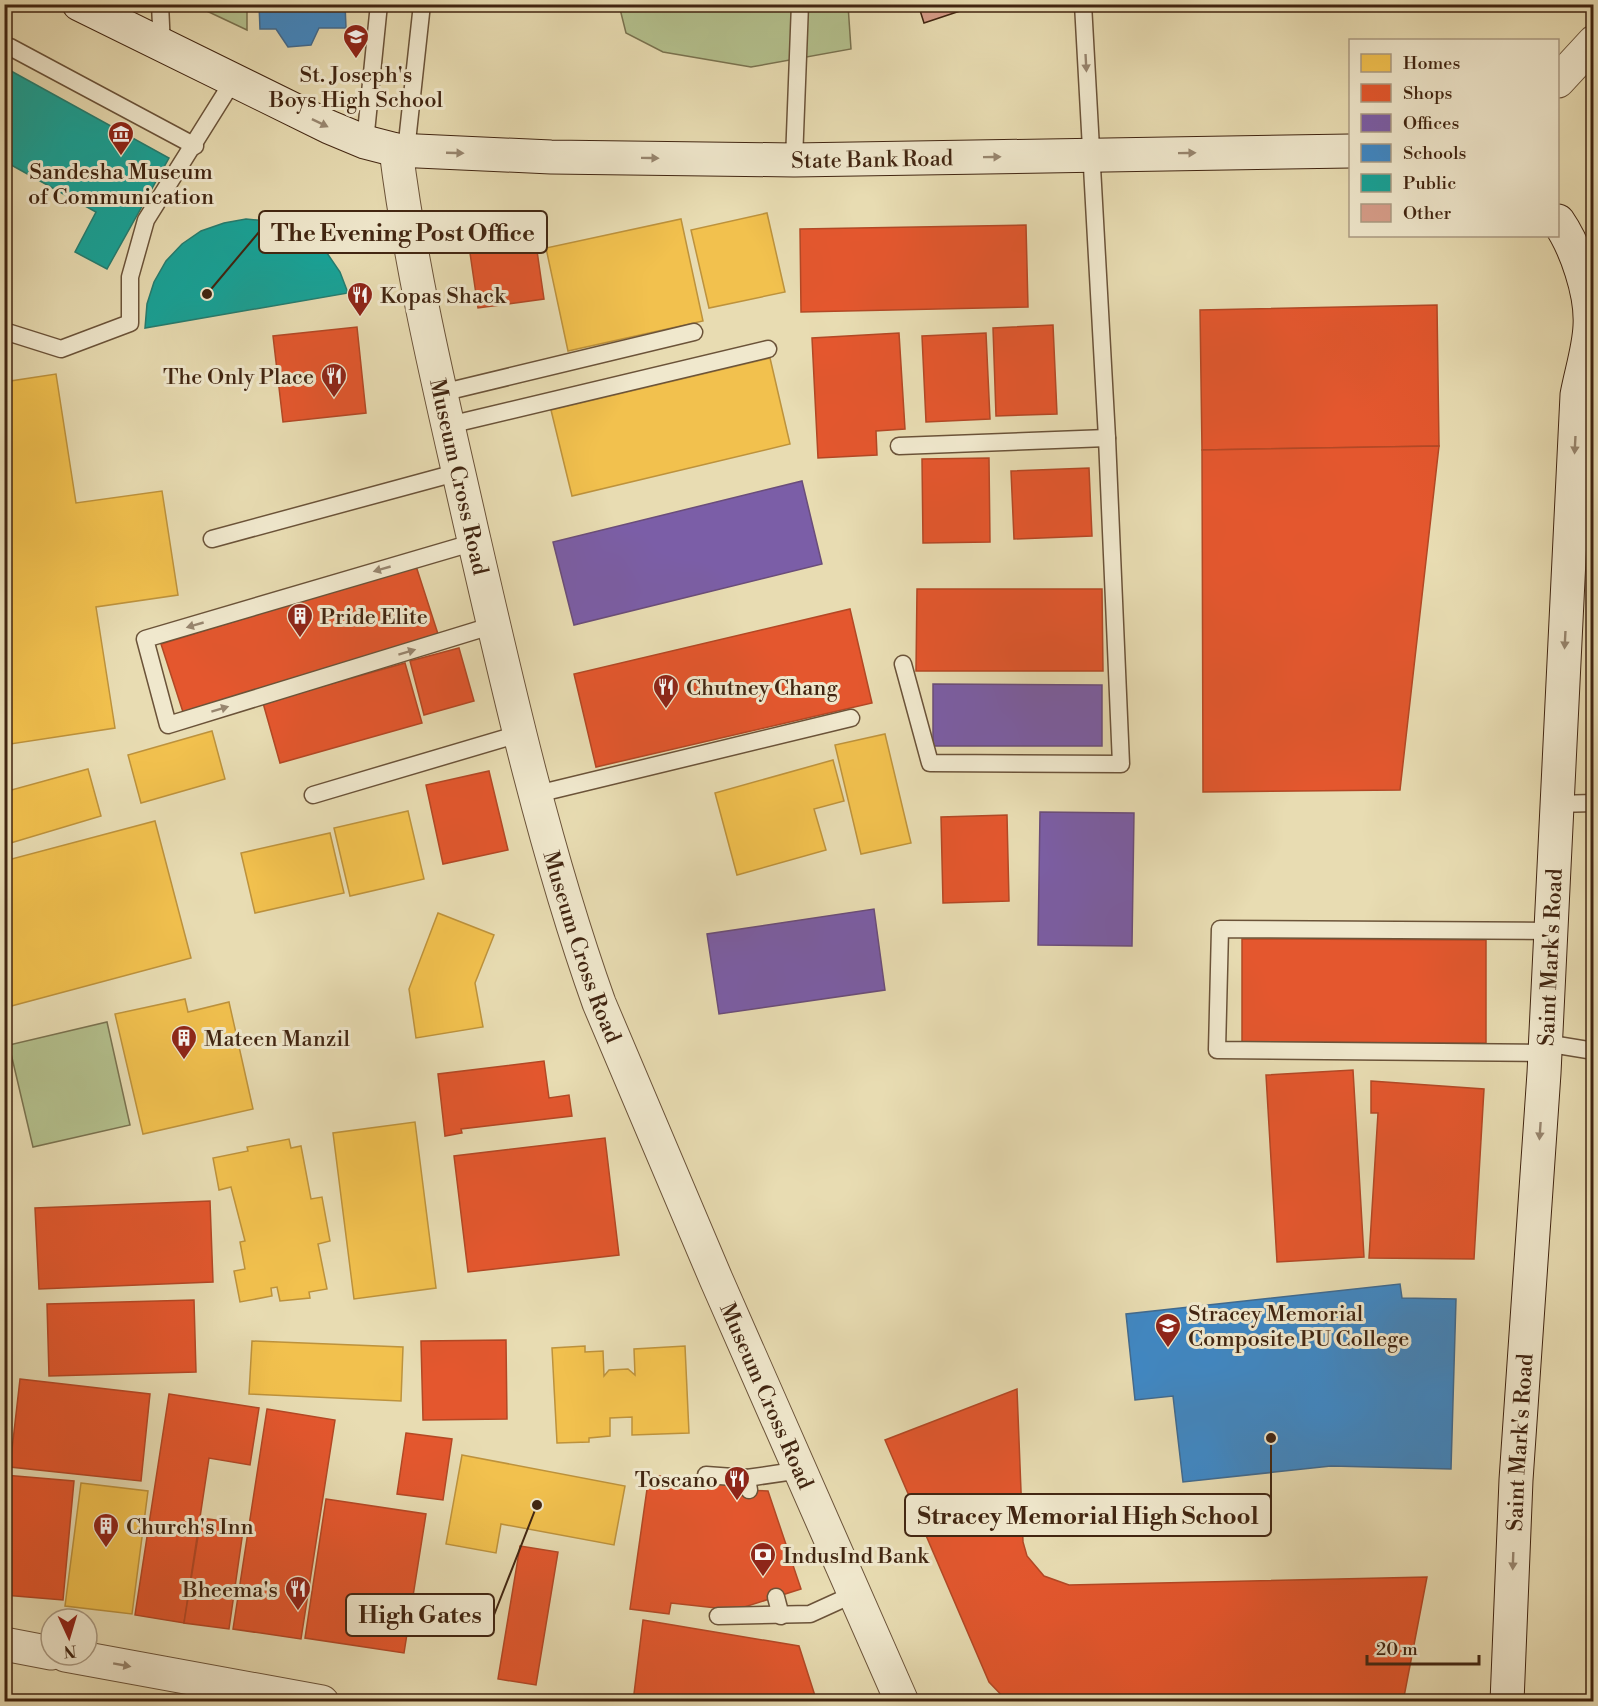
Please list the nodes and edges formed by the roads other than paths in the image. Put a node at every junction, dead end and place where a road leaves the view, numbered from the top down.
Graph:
1 (79, 4) edge
2 (160, 4) edge
3 (379, 4) edge
4 (422, 4) edge
5 (800, 4) edge
6 (1083, 4) edge
7 (112, 13) edge
8 (1593, 42) edge
9 (10, 47) dead end
10 (162, 47) junction
11 (1559, 79) edge
12 (233, 81) junction
13 (365, 142) junction
14 (195, 146) junction
15 (401, 151) junction
16 (1349, 151) edge
17 (1090, 155) junction
18 (794, 160) junction
19 (1559, 224) edge
20 (1592, 324) edge
21 (4, 331) edge
22 (694, 332) dead end
23 (768, 348) dead end
24 (441, 393) junction
25 (449, 425) junction
26 (1107, 438) junction
27 (899, 447) dead end
28 (459, 472) junction
29 (212, 539) dead end
30 (474, 542) junction
31 (494, 625) junction
32 (903, 664) dead end
33 (851, 718) dead end
34 (522, 733) junction
35 (537, 794) junction
36 (313, 795) dead end
37 (1593, 803) edge
38 (1556, 804) junction
39 (1550, 931) junction
40 (1545, 1048) junction
41 (1593, 1051) edge
42 (801, 1470) junction
43 (706, 1475) dead end
44 (854, 1594) junction
45 (776, 1597) dead end
46 (718, 1616) dead end
47 (781, 1616) junction
48 (4, 1644) edge
49 (39, 1651) edge
50 (99, 1661) edge
51 (901, 1700) edge
52 (322, 1701) edge
53 (1508, 1701) edge

1 - 7 main road, State Bank Road
2 - 10 lane
3 - 13 lane
4 - 15 lane
5 - 18 lane
6 -> 17 lane
7 - 10 main road, State Bank Road
8 - 11 main road
9 - 14 lane
10 - 12 main road, State Bank Road
12 -> 13 main road, State Bank Road
12 - 14 lane
13 - 15 main road, State Bank Road
14 - 21 lane
15 -> 18 main road, State Bank Road
15 - 24 main road, Museum Cross Road
17 -> 16 main road, State Bank Road
18 -> 17 main road, State Bank Road
17 - 26 lane
19 - 20 main road, Saint Mark's Road
20 -> 38 main road, Saint Mark's Road
22 - 24 lane
23 - 25 lane
24 - 25 main road, Museum Cross Road
25 - 28 main road, Museum Cross Road
26 - 27 lane
26 - 32 lane
28 - 29 lane
28 - 30 main road, Museum Cross Road
30 - 31 main road, Museum Cross Road
30 -> 31 lane
31 - 34 main road, Museum Cross Road
33 - 35 lane
34 - 35 main road, Museum Cross Road
34 - 36 lane
35 - 42 main road, Museum Cross Road
37 - 38 lane
38 - 39 main road, Saint Mark's Road
39 - 40 main road, Saint Mark's Road
39 - 40 lane
40 - 41 lane
40 -> 53 main road, Saint Mark's Road
42 - 43 lane
42 - 44 main road, Museum Cross Road
44 - 47 lane
44 - 51 main road, Museum Cross Road
45 - 47 lane
46 - 47 lane
48 - 49 main road
50 -> 52 main road

